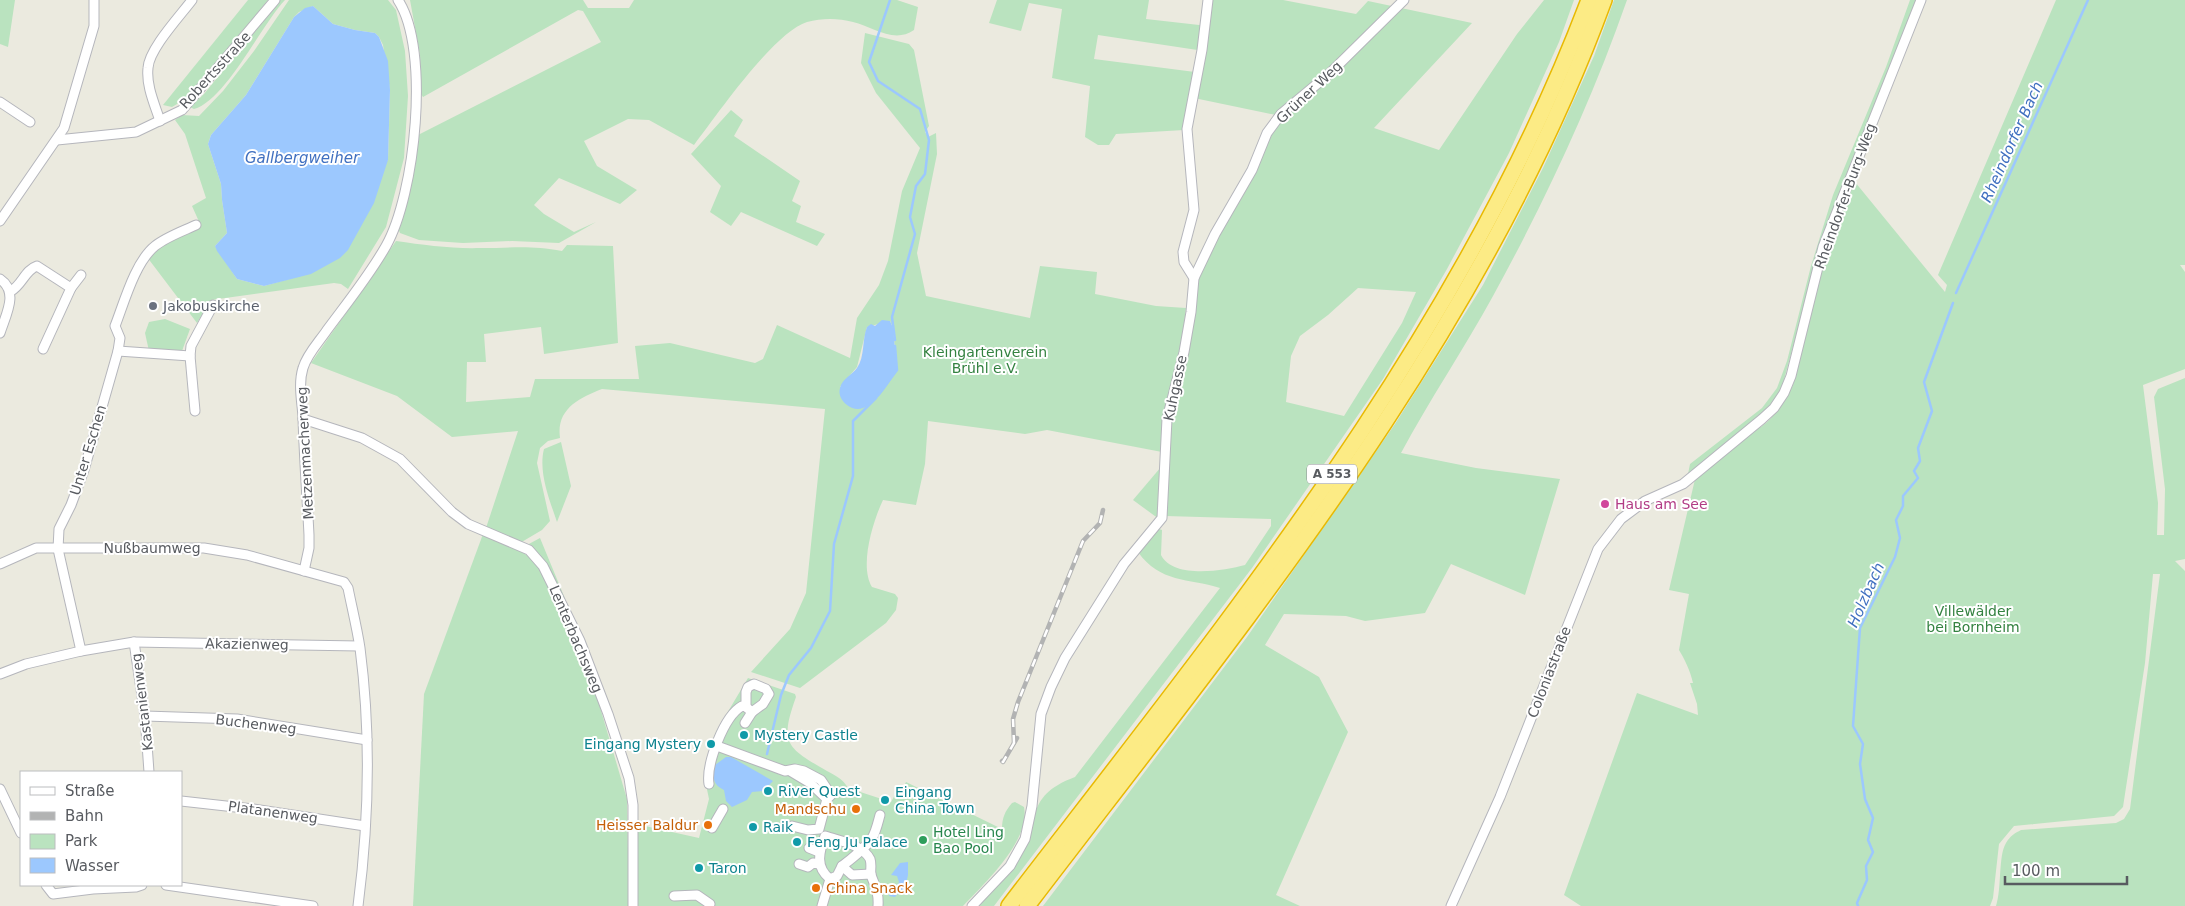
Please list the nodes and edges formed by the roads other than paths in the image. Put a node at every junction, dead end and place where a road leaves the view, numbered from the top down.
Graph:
1 (94, 0) edge
2 (192, 0) edge
3 (275, 0) edge
4 (398, 0) edge
5 (1208, 0) edge
6 (1404, 0) edge
7 (1589, 0) edge
8 (1604, 0) edge
9 (1921, 0) edge
10 (0, 102) edge
11 (160, 121) junction
12 (30, 122) dead end
13 (57, 140) junction
14 (0, 221) edge
15 (196, 225) dead end
16 (81, 275) dead end
17 (1194, 278) junction
18 (0, 279) edge
19 (71, 288) junction
20 (11, 291) junction
21 (213, 305) dead end
22 (0, 332) edge
23 (43, 349) dead end
24 (118, 351) junction
25 (190, 356) junction
26 (195, 411) dead end
27 (303, 419) junction
28 (1692, 476) joint
29 (58, 549) junction
30 (0, 564) edge
31 (304, 571) junction
32 (134, 642) junction
33 (359, 646) junction
34 (81, 652) junction
35 (0, 674) edge
36 (145, 716) junction
37 (746, 723) dead end
38 (367, 740) junction
39 (717, 746) junction
40 (149, 771) edge
41 (709, 784) dead end
42 (0, 789) edge
43 (182, 802) edge
44 (724, 810) dead end
45 (880, 815) tunnel mouth
46 (365, 826) junction
47 (792, 826) dead end
48 (712, 828) dead end
49 (20, 831) edge
50 (822, 832) junction
51 (809, 848) dead end
52 (860, 849) junction
53 (819, 852) junction
54 (800, 864) dead end
55 (819, 864) junction
56 (842, 866) junction
57 (871, 874) junction
58 (830, 879) junction
59 (47, 886) edge
60 (139, 886) edge
61 (173, 886) edge
62 (674, 896) dead end
63 (710, 904) dead end
64 (313, 906) edge
65 (358, 906) edge
66 (633, 906) edge
67 (822, 906) edge
68 (878, 906) edge
69 (972, 906) edge
70 (1009, 906) edge
71 (1027, 906) edge
72 (1451, 906) edge

1 - 13 street
2 - 11 street
3 - 11 street, Robertsstraße
4 - 27 street, Metzenmacherweg
5 - 17 street
6 - 17 street, Grüner Weg
7 - 70 highway, A 553
8 - 71 highway, A 553
9 - 28 street, Rheindorfer-Burg-Weg
10 - 12 street
11 - 13 street, Robertsstraße
13 - 14 street
15 - 24 street, Unter Eschen
16 - 19 street
17 - 69 street, Kuhgasse
18 - 20 street
19 - 20 street
19 - 23 street
20 - 22 street
21 - 25 street
24 - 25 street
24 - 29 street, Unter Eschen
25 - 26 street
27 - 31 street, Metzenmacherweg
27 - 66 street, Lenterbachsweg
28 - 72 street, Coloniastraße
29 - 30 street, Nußbaumweg
29 - 31 street, Nußbaumweg
29 - 34 street
31 - 33 street
32 - 33 street, Akazienweg
32 - 34 street, Kastanienweg
32 - 36 street, Kastanienweg
33 - 38 street
34 - 35 street, Kastanienweg
36 - 38 street, Buchenweg
36 - 40 street, Kastanienweg
37 - 39 street
38 - 46 street
39 - 41 street
39 - 50 street
42 - 49 street
43 - 46 street, Platanenweg
44 - 48 street
45 - 52 street
46 - 65 street
47 - 50 street
50 - 52 street
50 - 53 street
51 - 53 street
52 - 56 street
52 - 57 street
53 - 55 street
54 - 55 street
55 - 58 street
56 - 57 street
56 - 58 street
57 - 68 street
58 - 67 street
59 - 60 street
61 - 64 street
62 - 63 street

